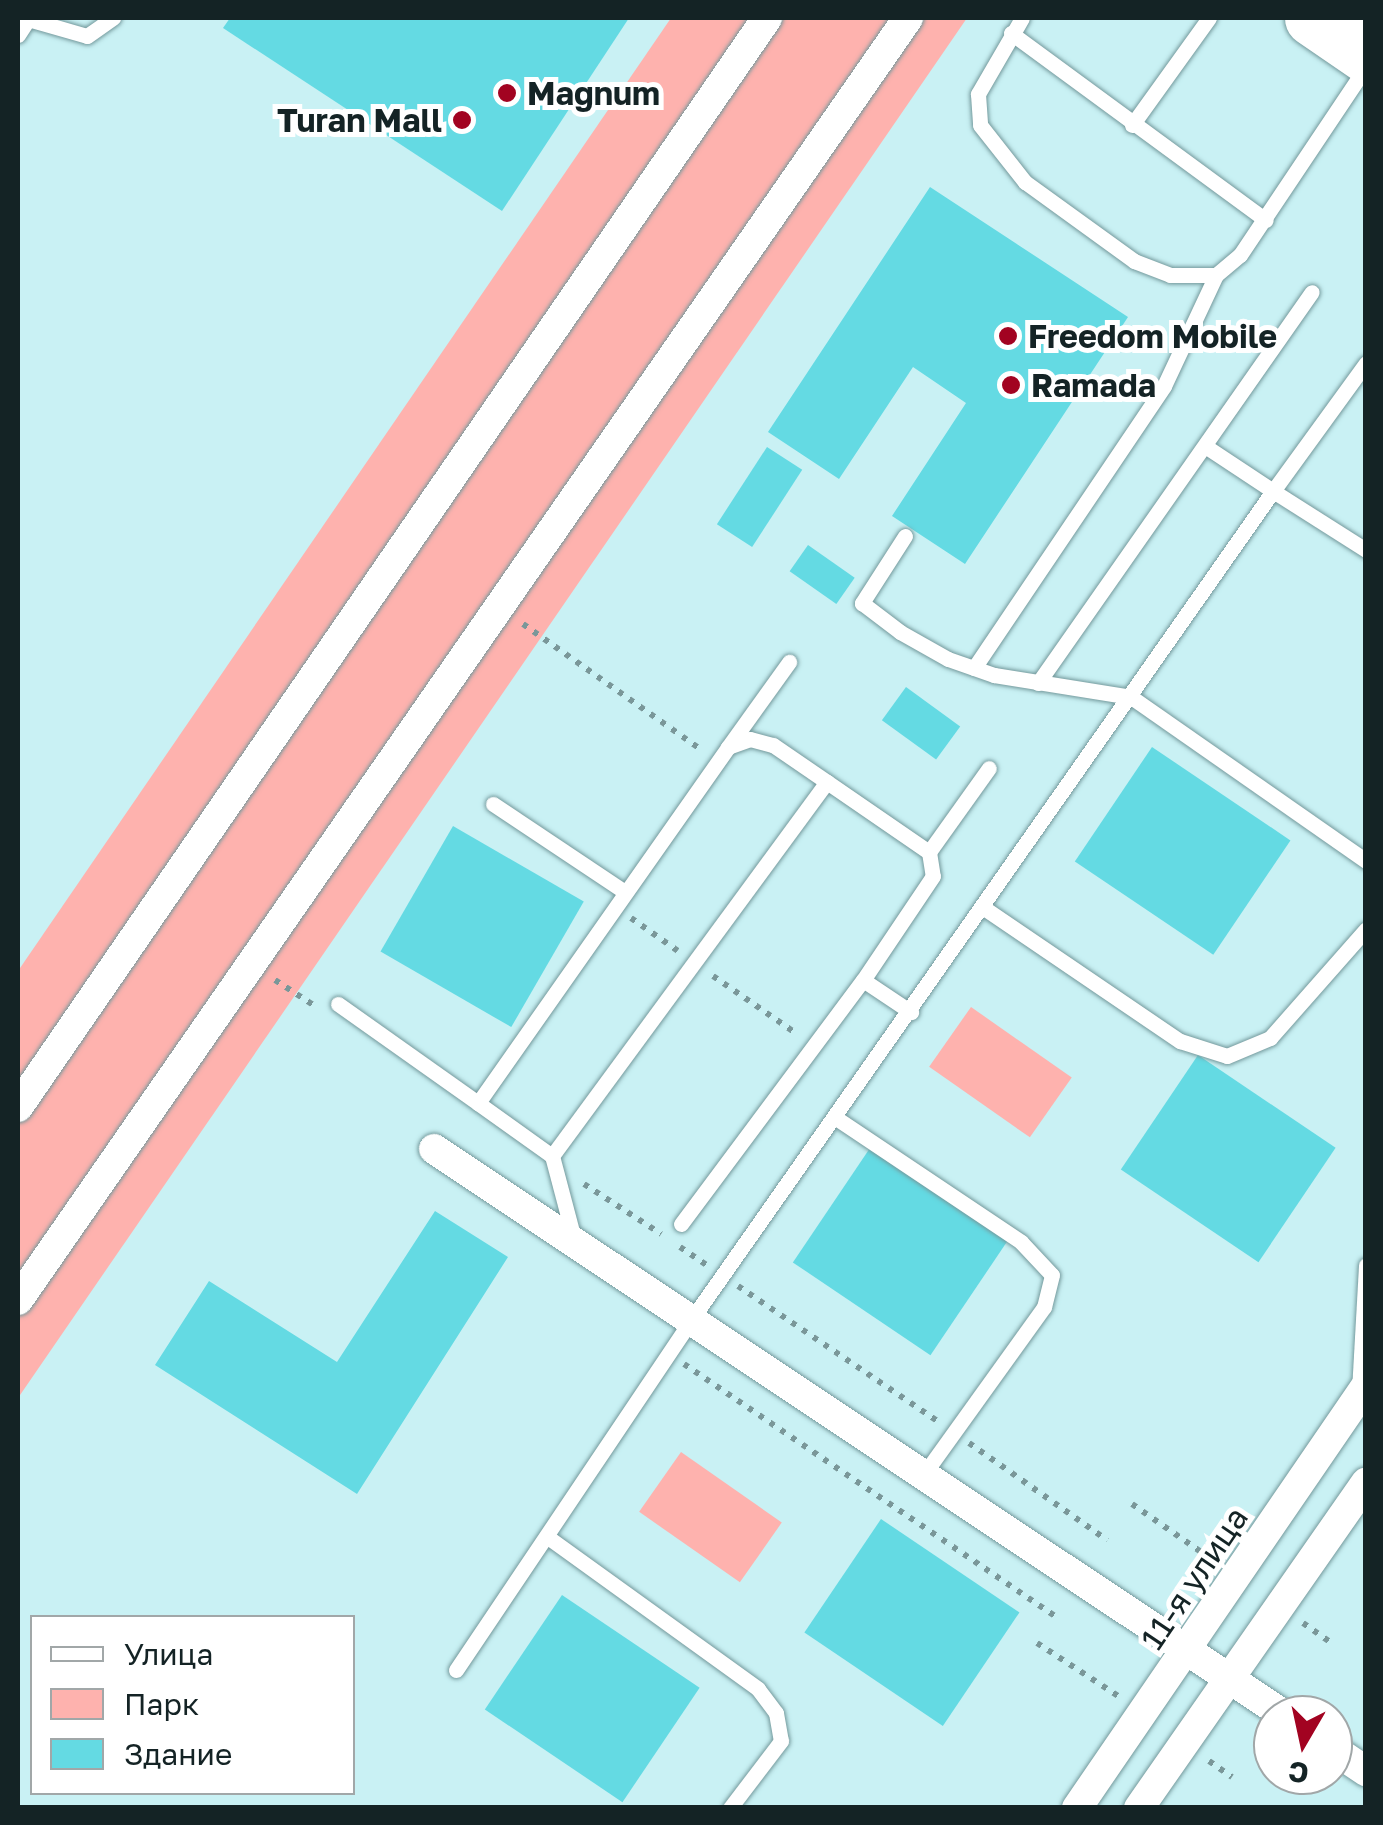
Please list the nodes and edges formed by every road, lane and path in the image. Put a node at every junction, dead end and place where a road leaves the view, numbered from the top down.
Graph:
1 (29, 18) edge
2 (114, 18) edge
3 (766, 18) edge
4 (908, 18) edge
5 (1022, 18) edge
6 (1209, 18) edge
7 (1312, 18) edge
8 (1012, 33) junction
9 (18, 35) edge
10 (1366, 55) edge
11 (1366, 68) edge
12 (1132, 125) junction
13 (1266, 220) junction
14 (1216, 275) junction
15 (1312, 292) dead end
16 (1366, 363) edge
17 (1205, 446) junction
18 (1273, 491) junction
19 (905, 536) dead end
20 (1366, 550) edge
21 (499, 607) junction
22 (789, 662) dead end
23 (974, 668) junction
24 (1038, 682) junction
25 (1132, 697) junction
26 (728, 746) junction
27 (718, 761) junction
28 (989, 768) dead end
29 (827, 782) junction
30 (492, 804) dead end
31 (930, 852) junction
32 (1366, 861) edge
33 (624, 892) junction
34 (984, 908) junction
35 (1366, 929) edge
36 (864, 980) junction
37 (338, 1004) dead end
38 (911, 1012) junction
39 (478, 1103) junction
40 (18, 1107) edge
41 (836, 1118) junction
42 (434, 1148) dead end
43 (552, 1156) junction
44 (681, 1224) dead end
45 (576, 1242) junction
46 (1366, 1265) edge
47 (18, 1300) edge
48 (691, 1320) junction
49 (669, 1354) junction
50 (1362, 1391) edge
51 (924, 1474) junction
52 (1366, 1482) edge
53 (1132, 1504) dead end
54 (548, 1538) junction
55 (1236, 1577) junction
56 (1055, 1616) dead end
57 (1037, 1643) dead end
58 (1189, 1651) junction
59 (456, 1670) dead end
60 (1228, 1679) junction
61 (1253, 1695) edge
62 (1144, 1713) junction
63 (730, 1808) edge
64 (1077, 1808) edge
65 (1139, 1808) edge

1 - 2 lane
1 - 9 lane
3 - 40 street
4 - 21 street
5 - 8 lane
6 - 12 lane
7 - 10 highway
8 - 12 lane
8 - 14 lane
11 - 13 lane
12 - 13 lane
13 - 14 lane
14 - 23 lane
15 - 17 lane
16 - 18 lane
17 - 18 lane
17 - 24 lane
18 - 20 lane
18 - 25 lane
19 - 23 lane
21 - 27 path
21 - 47 street
22 - 26 lane
23 - 24 lane
24 - 25 lane
25 - 32 lane
25 - 34 lane
26 - 27 lane
26 - 29 lane
27 - 33 lane
28 - 31 lane
29 - 31 lane
29 - 43 lane
30 - 33 lane
31 - 36 lane
33 - 39 lane
34 - 35 lane
34 - 38 lane
36 - 38 lane
36 - 44 lane
37 - 39 lane
38 - 41 lane
39 - 43 lane
41 - 48 lane
41 - 51 lane
42 - 45 street
43 - 45 lane
45 - 48 street
46 - 50 lane
48 - 49 lane
48 - 51 street
49 - 54 lane
49 - 56 path
50 - 55 street, 11-я улица
51 - 58 street
52 - 60 street
53 - 55 path
54 - 59 lane
54 - 63 lane
55 - 58 street, 11-я улица
57 - 62 path
58 - 60 street
58 - 62 street, 11-я улица
60 - 61 street
60 - 65 street
62 - 64 street, 11-я улица

